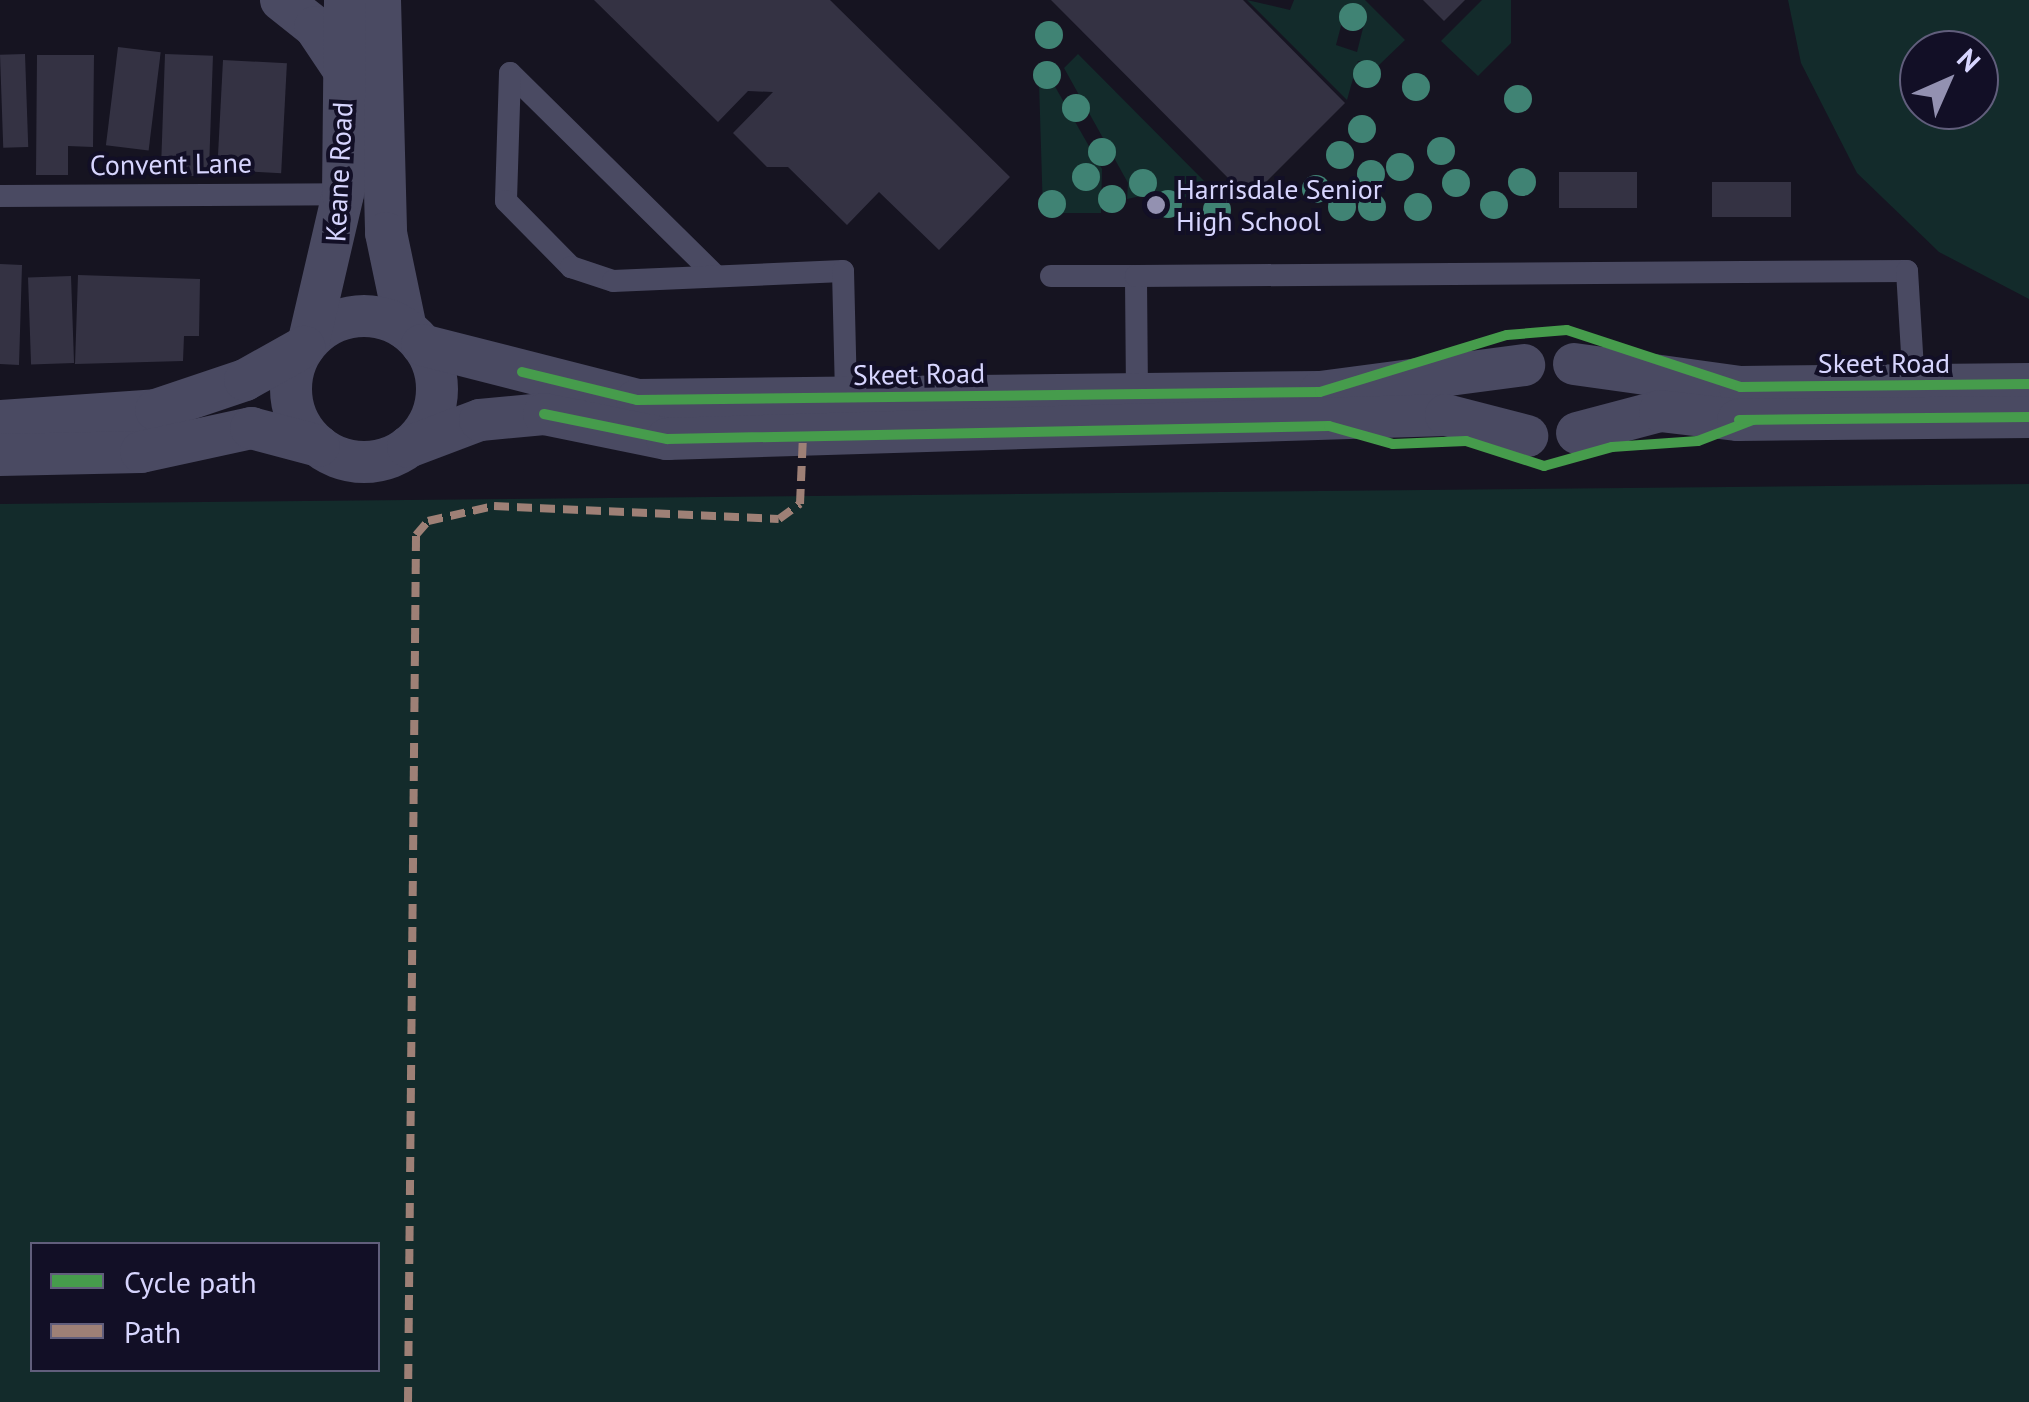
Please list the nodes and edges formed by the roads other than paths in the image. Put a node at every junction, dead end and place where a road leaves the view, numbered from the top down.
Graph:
1 (281, 0) edge
2 (345, 0) edge
3 (380, 0) edge
4 (343, 69) junction
5 (343, 194) junction
6 (0, 196) edge
7 (716, 276) junction
8 (1051, 276) dead end
9 (1136, 276) junction
10 (414, 337) junction
11 (306, 343) junction
12 (1524, 364) junction
13 (1574, 364) junction
14 (2029, 384) edge
15 (1914, 386) junction
16 (1138, 394) junction
17 (846, 398) junction
18 (2029, 417) edge
19 (0, 421) edge
20 (1576, 434) junction
21 (1527, 436) junction
22 (319, 446) junction
23 (408, 447) junction
24 (0, 456) edge

1 - 4 street
2 - 4 street, Keane Road
3 - 10 street, Keane Road
4 - 5 street, Keane Road
5 - 6 lane, Convent Lane
5 - 11 street, Keane Road
7 - 7 lane
7 - 17 lane
8 - 9 lane
9 - 15 lane
9 - 16 lane
10 - 11 street
10 - 17 street, Skeet Road
10 - 23 street
11 - 19 street
11 - 22 street
12 - 13 street
12 - 16 street, Skeet Road
12 - 21 street
13 - 15 street, Skeet Road
13 - 20 street
14 - 15 street, Skeet Road
16 - 17 street, Skeet Road
18 - 20 street, Skeet Road
20 - 21 street
21 - 23 street, Skeet Road
22 - 23 street
22 - 24 street

